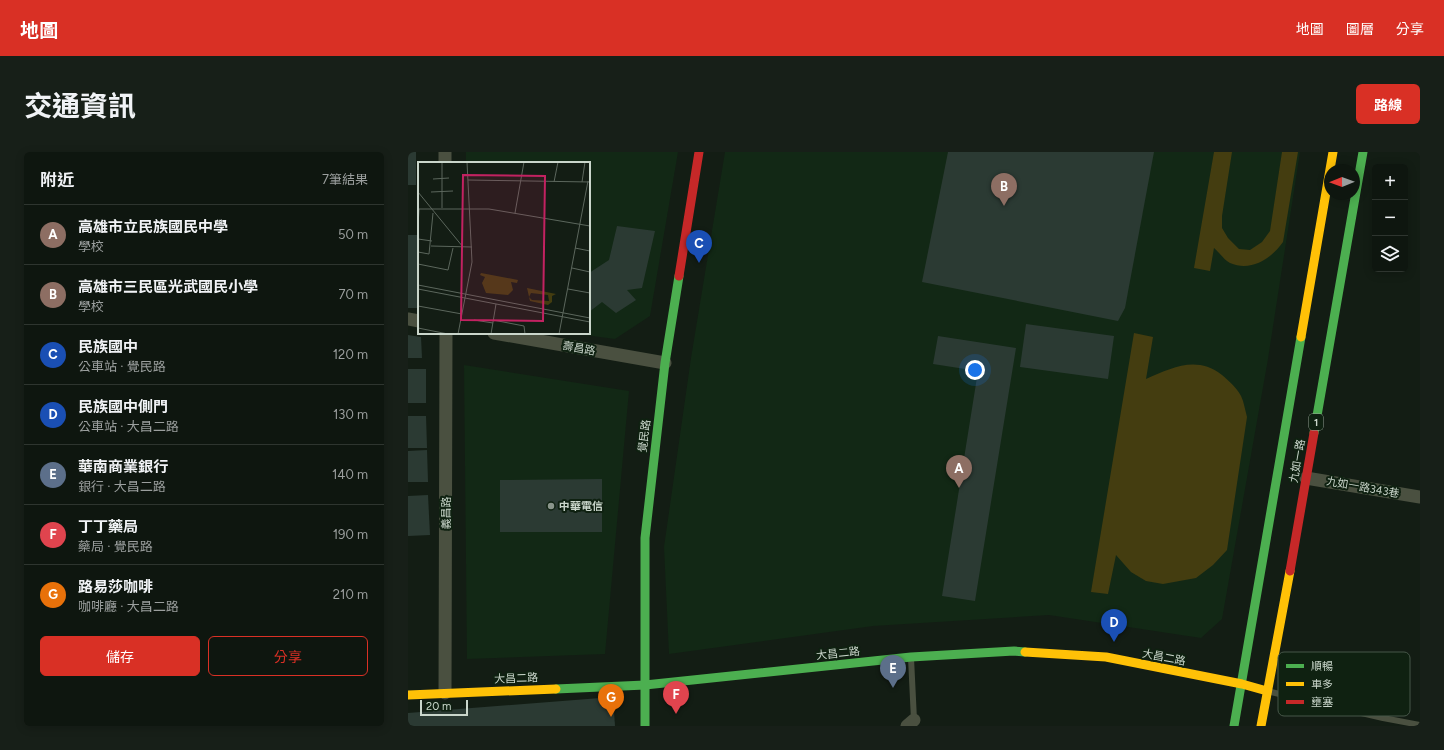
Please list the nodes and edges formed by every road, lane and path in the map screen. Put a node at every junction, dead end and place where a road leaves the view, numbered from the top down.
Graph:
1 (699, 152) edge
2 (1333, 152) edge
3 (1362, 152) edge
4 (408, 319) edge
5 (418, 321) edge
6 (446, 334) edge
7 (500, 334) edge
8 (665, 362) junction
9 (1306, 478) junction
10 (1420, 495) edge
11 (912, 657) junction
12 (1242, 684) junction
13 (645, 685) junction
14 (1267, 691) junction
15 (446, 693) junction
16 (1278, 694) edge
17 (408, 695) edge
18 (1374, 716) edge
19 (1383, 718) junction
20 (912, 724) edge
21 (1420, 725) edge
22 (645, 726) edge
23 (1234, 726) edge
24 (1261, 726) edge
25 (1382, 726) edge

1 - 8 street, 覺民路
2 - 12 street, 九如一路
3 - 9 street, 九如一路 / 1
4 - 5 street
6 - 15 street, 義昌路
7 - 8 street, 壽昌路
8 - 13 street, 覺民路
9 - 10 street, 九如一路343巷
9 - 14 street, 九如一路 / 1
11 - 12 street, 大昌二路
11 - 13 street, 大昌二路
11 - 20 lane
12 - 14 street, 大昌二路
12 - 23 street, 九如一路
13 - 15 street, 大昌二路
13 - 22 street, 覺民路
14 - 16 lane
14 - 24 street, 九如一路 / 1
15 - 17 street, 大昌二路
18 - 19 lane
19 - 21 lane
19 - 25 lane

